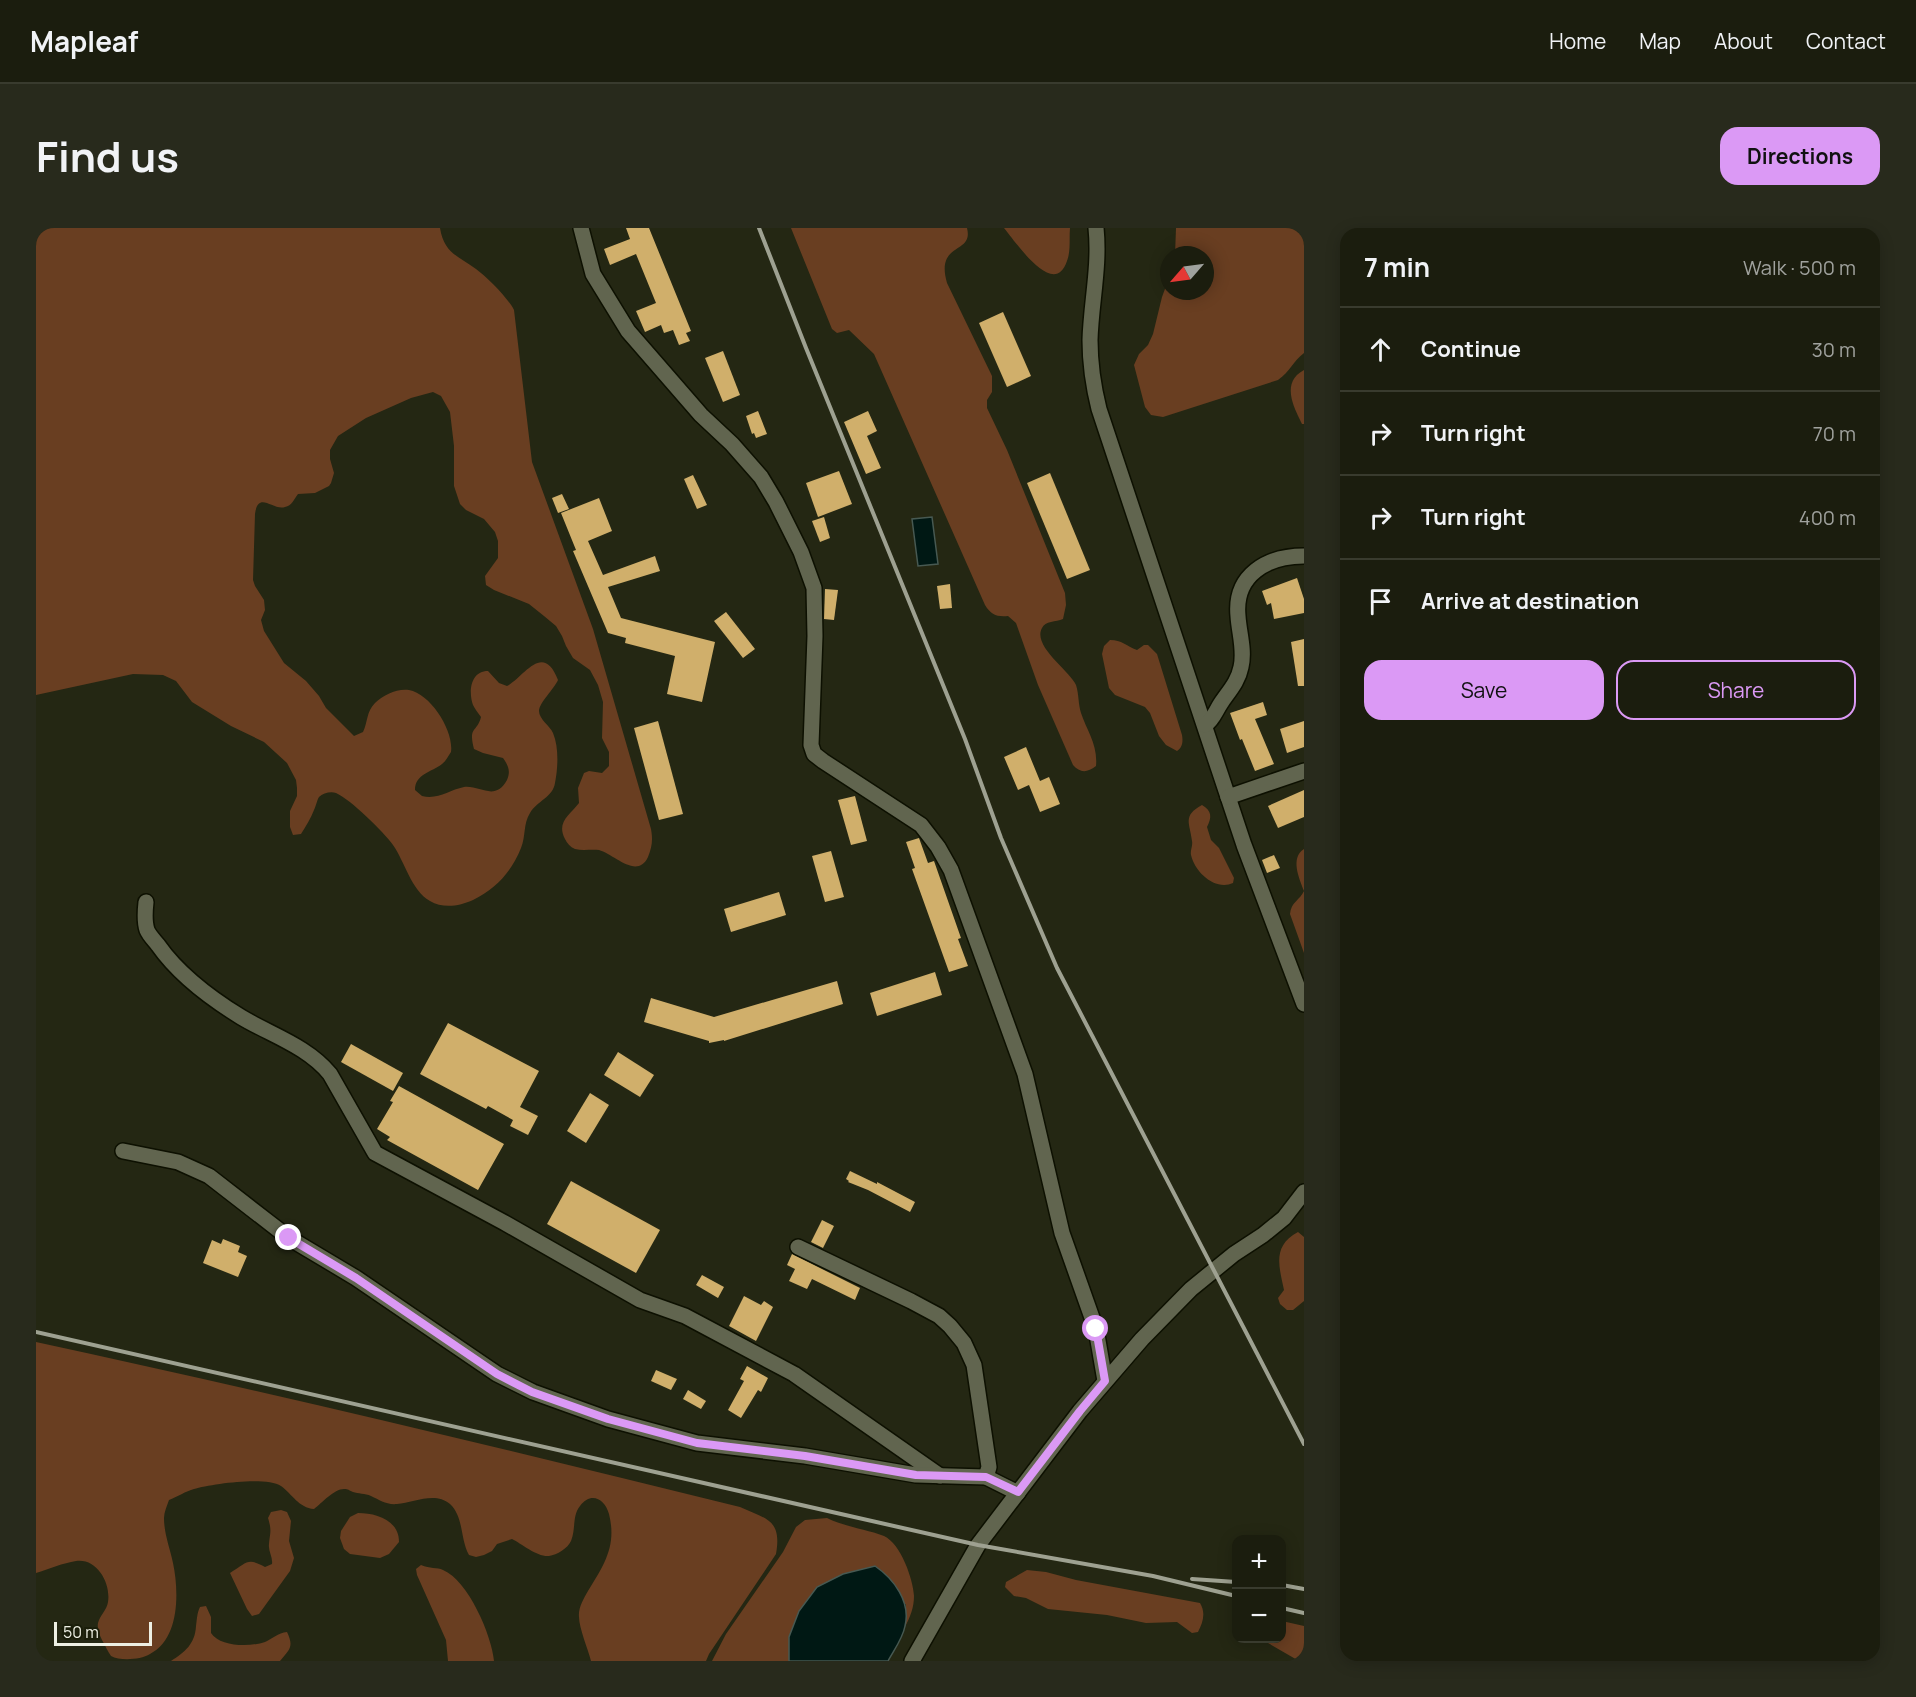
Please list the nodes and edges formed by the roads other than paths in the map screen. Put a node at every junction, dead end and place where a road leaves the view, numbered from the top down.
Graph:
1 (581, 228) edge
2 (1096, 228) edge
3 (1304, 556) edge
4 (1204, 725) junction
5 (1304, 771) edge
6 (1228, 796) junction
7 (146, 902) dead end
8 (1304, 1004) edge
9 (123, 1151) dead end
10 (1304, 1192) edge
11 (798, 1247) dead end
12 (1105, 1381) junction
13 (940, 1476) junction
14 (986, 1477) junction
15 (1018, 1492) junction
16 (912, 1661) edge

1 - 12 street
2 - 4 street
3 - 4 street
4 - 6 street
5 - 6 street
6 - 8 street
7 - 13 street
9 - 13 street
10 - 12 street
11 - 14 street
12 - 15 street
13 - 14 street
14 - 15 street
15 - 16 street

